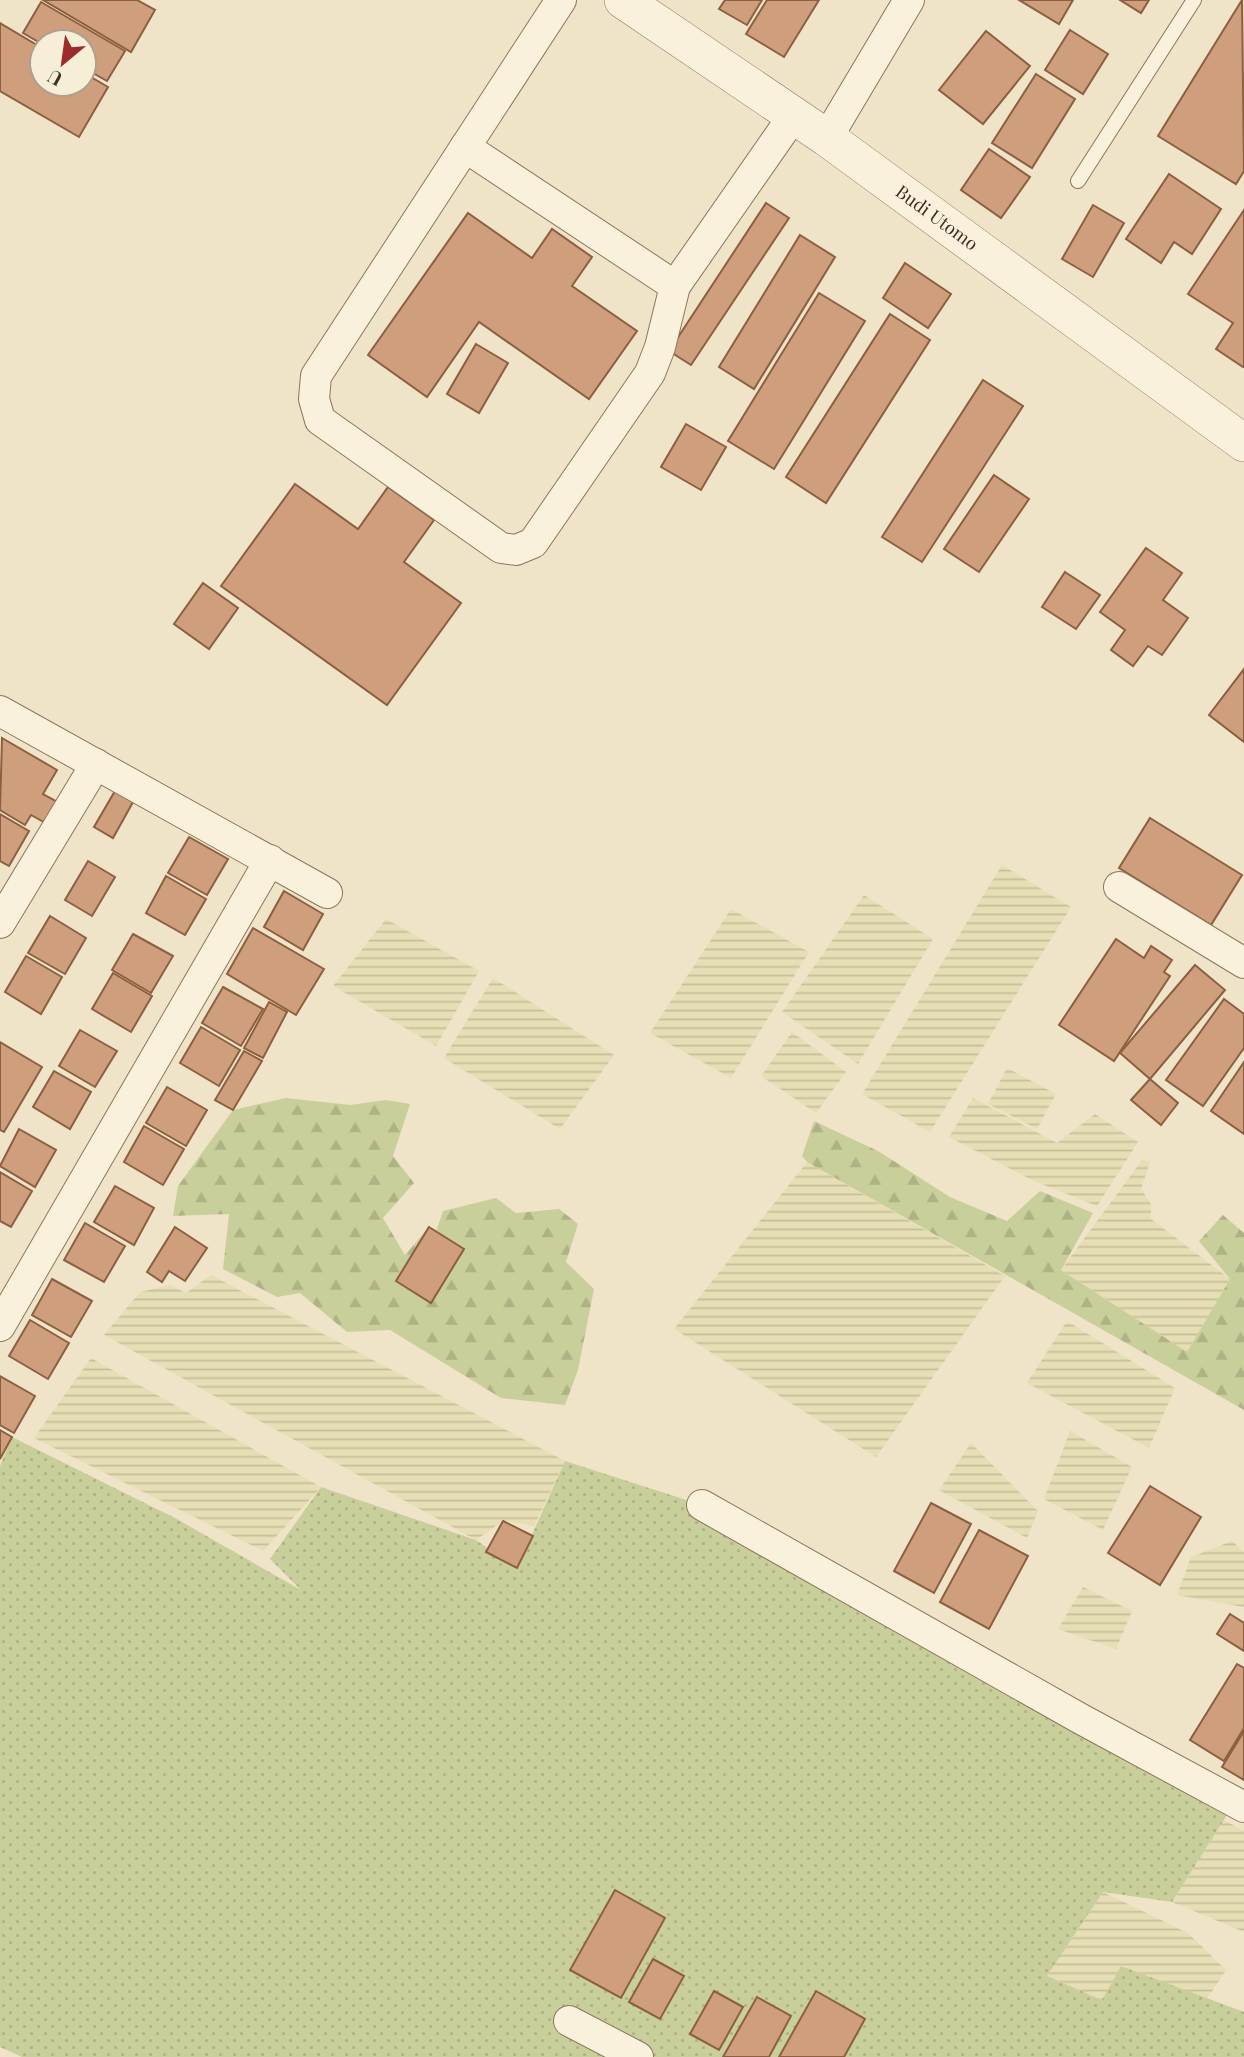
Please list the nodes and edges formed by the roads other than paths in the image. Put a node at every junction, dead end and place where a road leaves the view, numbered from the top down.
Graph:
1 (561, 0) edge
2 (623, 0) edge
3 (909, 0) edge
4 (1194, 0) edge
5 (794, 115) junction
6 (827, 138) junction
7 (465, 147) junction
8 (1078, 181) dead end
9 (675, 286) junction
10 (1244, 443) edge
11 (0, 711) edge
12 (96, 764) junction
13 (270, 860) junction
14 (1119, 887) dead end
15 (327, 892) dead end
16 (0, 923) edge
17 (1244, 963) edge
18 (0, 1326) edge
19 (702, 1505) dead end
20 (1244, 1807) edge
21 (569, 2021) dead end
22 (638, 2057) edge

1 - 7 street
2 - 5 street, Budi Utomo
3 - 6 street
4 - 8 lane
5 - 6 street, Budi Utomo
5 - 9 street
6 - 10 street, Budi Utomo
7 - 9 street
7 - 9 street
11 - 12 street
12 - 13 street
12 - 16 street
13 - 15 street
13 - 18 street
14 - 17 street
19 - 20 street
21 - 22 street

